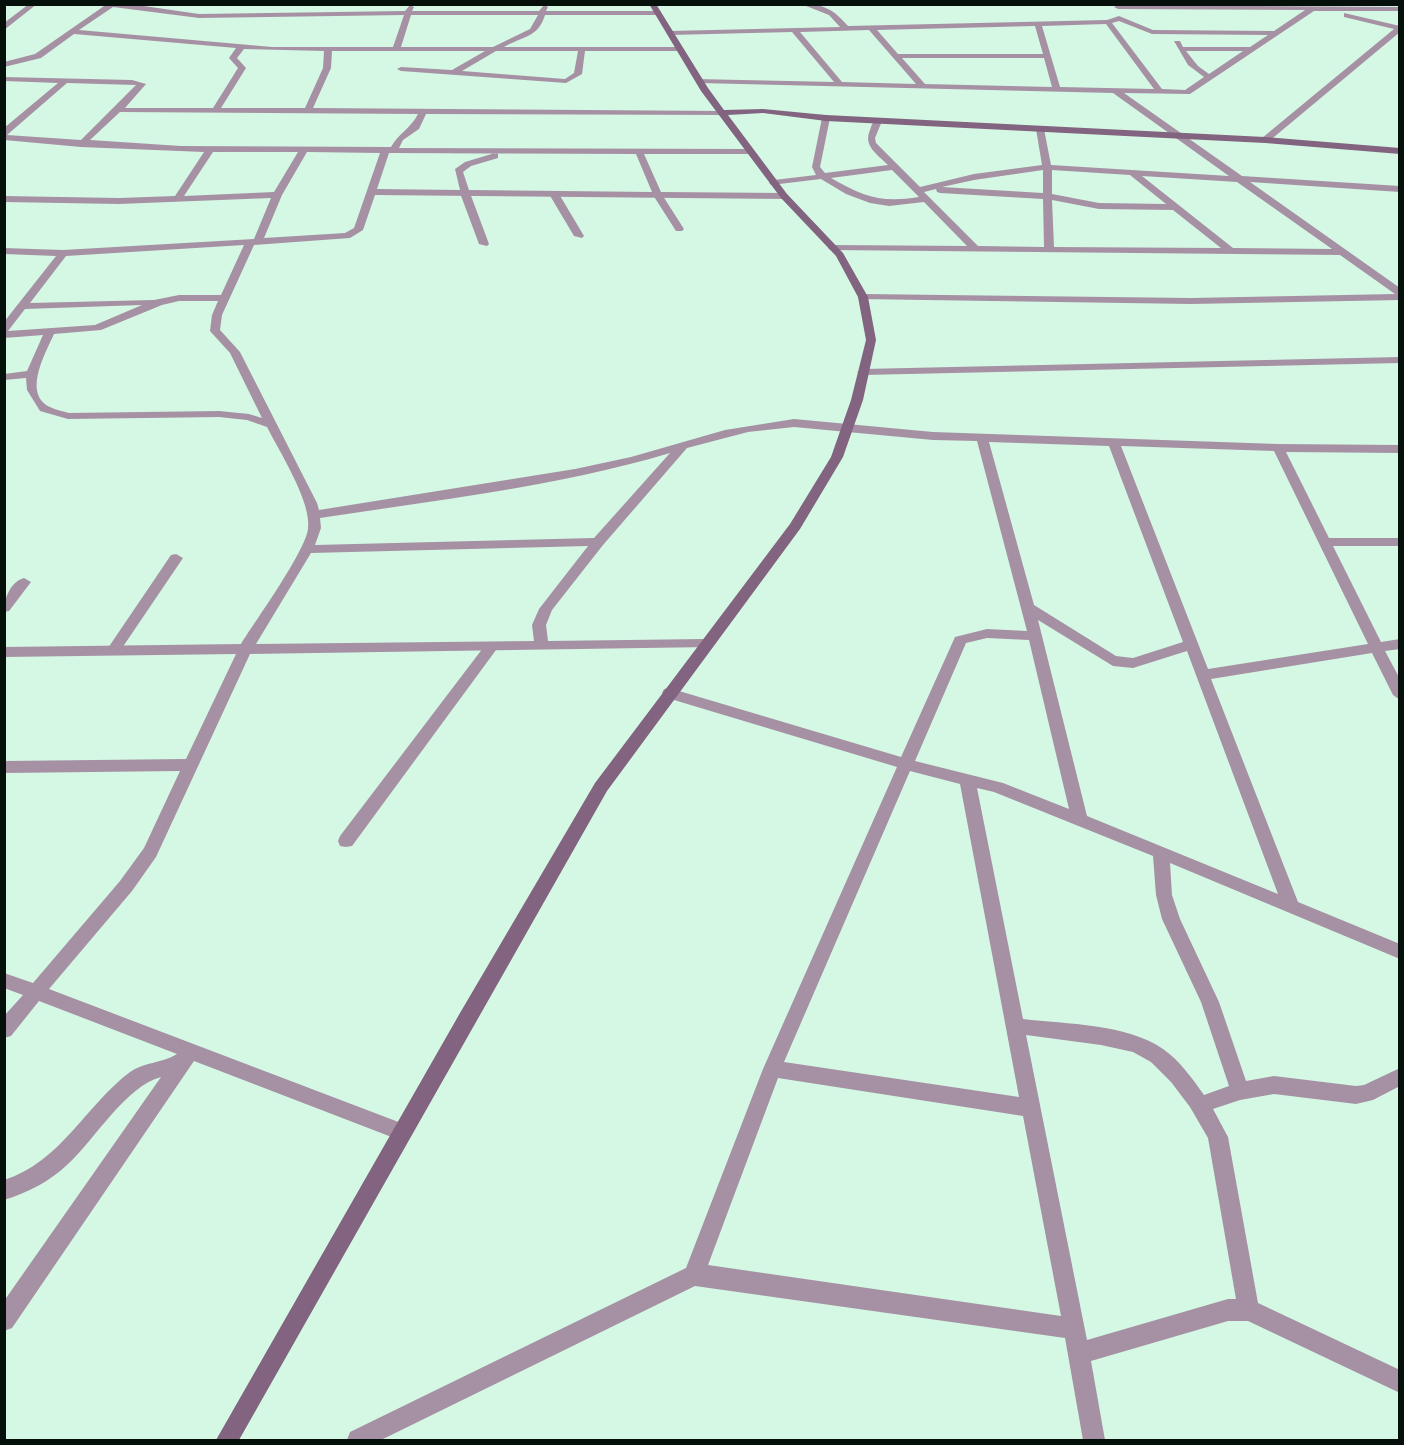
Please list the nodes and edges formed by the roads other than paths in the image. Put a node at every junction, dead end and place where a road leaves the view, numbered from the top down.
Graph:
1 (34, 4) edge
2 (282, 4) edge
3 (411, 4) edge
4 (480, 4) edge
5 (545, 4) edge
6 (804, 4) edge
7 (111, 5) edge
8 (1116, 6) edge
9 (1172, 6) edge
10 (1256, 7) edge
11 (1326, 7) edge
12 (655, 9) edge
13 (1312, 9) junction
14 (1400, 9) edge
15 (407, 14) junction
16 (273, 15) junction
17 (477, 15) junction
18 (543, 15) junction
19 (1119, 18) junction
20 (8, 19) edge
21 (1108, 22) junction
22 (1038, 24) junction
23 (4, 28) edge
24 (871, 28) junction
25 (1400, 28) edge
26 (846, 29) junction
27 (794, 30) junction
28 (73, 32) junction
29 (670, 33) junction
30 (1171, 33) junction
31 (1276, 33) junction
32 (241, 47) junction
33 (680, 49) junction
34 (1181, 49) junction
35 (1252, 49) junction
36 (328, 50) junction
37 (396, 50) junction
38 (496, 50) junction
39 (582, 50) junction
40 (4, 55) edge
41 (896, 56) junction
42 (1047, 56) junction
43 (25, 60) junction
44 (4, 65) edge
45 (401, 69) dead end
46 (455, 72) junction
47 (1209, 77) junction
48 (4, 79) edge
49 (66, 80) junction
50 (699, 81) junction
51 (840, 84) junction
52 (923, 86) junction
53 (1057, 90) junction
54 (1116, 91) junction
55 (1160, 92) junction
56 (118, 110) junction
57 (216, 110) junction
58 (308, 110) junction
59 (424, 110) junction
60 (723, 113) junction
61 (826, 118) junction
62 (878, 121) junction
63 (1040, 129) junction
64 (4, 133) edge
65 (1177, 135) junction
66 (4, 137) edge
67 (1265, 140) junction
68 (81, 144) junction
69 (210, 149) junction
70 (304, 150) junction
71 (1399, 150) edge
72 (389, 151) junction
73 (513, 151) junction
74 (639, 152) junction
75 (751, 152) junction
76 (893, 167) junction
77 (1047, 167) junction
78 (1131, 171) junction
79 (823, 177) junction
80 (1237, 177) junction
81 (774, 183) junction
82 (1400, 189) edge
83 (370, 192) junction
84 (465, 193) junction
85 (922, 193) junction
86 (554, 194) junction
87 (277, 195) junction
88 (658, 195) junction
89 (784, 196) junction
90 (1046, 196) junction
91 (4, 199) edge
92 (177, 200) junction
93 (1175, 207) junction
94 (679, 229) dead end
95 (579, 236) dead end
96 (254, 243) junction
97 (484, 244) dead end
98 (833, 248) junction
99 (975, 249) junction
100 (1049, 249) junction
101 (1229, 250) junction
102 (4, 251) edge
103 (1340, 252) junction
104 (63, 253) junction
105 (1400, 295) edge
106 (863, 297) junction
107 (225, 298) junction
108 (159, 302) junction
109 (24, 306) junction
110 (50, 332) junction
111 (4, 333) edge
112 (1400, 360) edge
113 (863, 372) junction
114 (31, 374) junction
115 (4, 377) edge
116 (270, 424) junction
117 (846, 430) junction
118 (982, 438) junction
119 (1113, 441) junction
120 (681, 448) junction
121 (1278, 448) junction
122 (1400, 449) edge
123 (314, 515) junction
124 (598, 542) junction
125 (1324, 542) junction
126 (1400, 542) edge
127 (307, 549) junction
128 (176, 558) dead end
129 (24, 582) dead end
130 (1028, 607) junction
131 (4, 608) edge
132 (1035, 636) junction
133 (705, 644) junction
134 (1400, 644) edge
135 (1191, 645) junction
136 (542, 646) junction
137 (1376, 646) junction
138 (491, 647) junction
139 (245, 650) junction
140 (114, 651) junction
141 (4, 652) edge
142 (1203, 675) junction
143 (669, 693) junction
144 (1400, 695) edge
145 (905, 764) junction
146 (191, 765) junction
147 (4, 767) edge
148 (967, 778) junction
149 (1080, 820) junction
150 (346, 841) dead end
151 (1161, 852) junction
152 (1292, 908) junction
153 (1400, 952) edge
154 (4, 980) edge
155 (38, 993) junction
156 (1015, 1026) junction
157 (4, 1030) edge
158 (186, 1057) junction
159 (772, 1070) junction
160 (1400, 1076) edge
161 (1240, 1091) junction
162 (1199, 1105) junction
163 (1031, 1108) junction
164 (402, 1132) junction
165 (4, 1190) edge
166 (694, 1275) junction
167 (1249, 1310) junction
168 (4, 1320) edge
169 (1074, 1329) junction
170 (1078, 1354) junction
171 (1400, 1382) edge
172 (227, 1440) edge
173 (358, 1440) edge
174 (1094, 1440) edge

1 - 20 street
2 - 16 street
3 - 15 street
4 - 17 street
5 - 18 street
6 - 26 street
7 - 16 street
7 - 28 street
8 - 9 street
8 - 19 street
9 - 10 street
10 - 13 street
11 - 13 street
11 - 14 street
11 - 25 street
12 - 18 street
12 - 29 street
13 - 31 street
15 - 16 street
15 - 17 street
15 - 37 street
17 - 18 street
18 - 38 street
19 - 21 street
19 - 30 street
20 - 23 street
21 - 22 street
21 - 55 street
22 - 24 street
22 - 42 street
24 - 26 street
24 - 41 street
25 - 67 street
26 - 27 street
27 - 29 street
27 - 51 street
28 - 32 street
28 - 43 street
29 - 33 street
30 - 31 street
30 - 34 street
31 - 35 street
32 - 36 street
32 - 57 street
33 - 39 street
33 - 50 street
34 - 35 street
34 - 47 street
35 - 47 street
36 - 37 street
36 - 58 street
37 - 38 street
38 - 39 street
38 - 46 street
39 - 46 street
40 - 43 street
41 - 42 street
41 - 52 street
42 - 53 street
43 - 44 street
45 - 46 street
47 - 55 street
48 - 49 street
49 - 56 street
49 - 64 street
50 - 51 street
50 - 60 street
51 - 52 street
52 - 53 street
53 - 54 street
54 - 55 street
54 - 65 street
56 - 57 street
56 - 68 street
57 - 58 street
58 - 59 street
59 - 60 street
59 - 72 street
60 - 61 street
60 - 75 street
61 - 62 street
61 - 79 street
62 - 63 street
62 - 76 street
63 - 65 street
63 - 77 street
65 - 67 street
65 - 80 street
66 - 68 street
67 - 71 street
68 - 69 street
69 - 70 street
69 - 92 street
70 - 72 street
70 - 87 street
72 - 73 street
72 - 83 street
73 - 74 street
73 - 84 street
74 - 75 street
74 - 88 street
75 - 81 street
76 - 79 street
76 - 85 street
77 - 78 street
77 - 85 street
77 - 90 street
78 - 80 street
78 - 93 street
79 - 81 street
79 - 85 street
80 - 82 street
80 - 103 street
81 - 89 street
83 - 84 street
83 - 96 street
84 - 86 street
84 - 97 street
85 - 90 street
85 - 99 street
86 - 88 street
86 - 95 street
87 - 92 street
87 - 96 street
88 - 89 street
88 - 94 street
89 - 98 street
90 - 93 street
90 - 100 street
91 - 92 street
93 - 101 street
96 - 104 street
96 - 107 street
98 - 99 street
98 - 106 street
99 - 100 street
100 - 101 street
101 - 103 street
102 - 104 street
103 - 105 street
104 - 109 street
105 - 106 street
106 - 113 street
107 - 108 street
107 - 116 street
108 - 109 street
108 - 110 street
109 - 111 street
110 - 111 street
110 - 114 street
112 - 113 street
113 - 117 street
114 - 115 street
114 - 116 street
116 - 123 street
117 - 118 street
117 - 120 street
117 - 133 street
118 - 119 street
118 - 130 street
119 - 121 street
119 - 135 street
120 - 123 street
120 - 124 street
121 - 122 street
121 - 125 street
123 - 127 street
124 - 127 street
124 - 136 street
125 - 126 street
125 - 137 street
127 - 139 street
128 - 140 street
129 - 131 street
130 - 132 street
130 - 135 street
132 - 145 street
132 - 149 street
133 - 136 street
133 - 143 street
134 - 137 street
135 - 142 street
136 - 138 street
137 - 142 street
137 - 144 street
138 - 139 street
138 - 150 street
139 - 140 street
139 - 146 street
140 - 141 street
142 - 152 street
143 - 145 street
143 - 164 street
145 - 148 street
145 - 159 street
146 - 147 street
146 - 155 street
148 - 149 street
148 - 156 street
149 - 151 street
151 - 152 street
151 - 161 street
152 - 153 street
154 - 155 street
155 - 157 street
155 - 158 street
156 - 162 street
156 - 163 street
158 - 164 street
158 - 165 street
158 - 168 street
159 - 163 street
159 - 166 street
160 - 161 street
161 - 162 street
162 - 167 street
163 - 169 street
164 - 172 street
166 - 169 street
166 - 173 street
167 - 170 street
167 - 171 street
169 - 170 street
170 - 174 street

